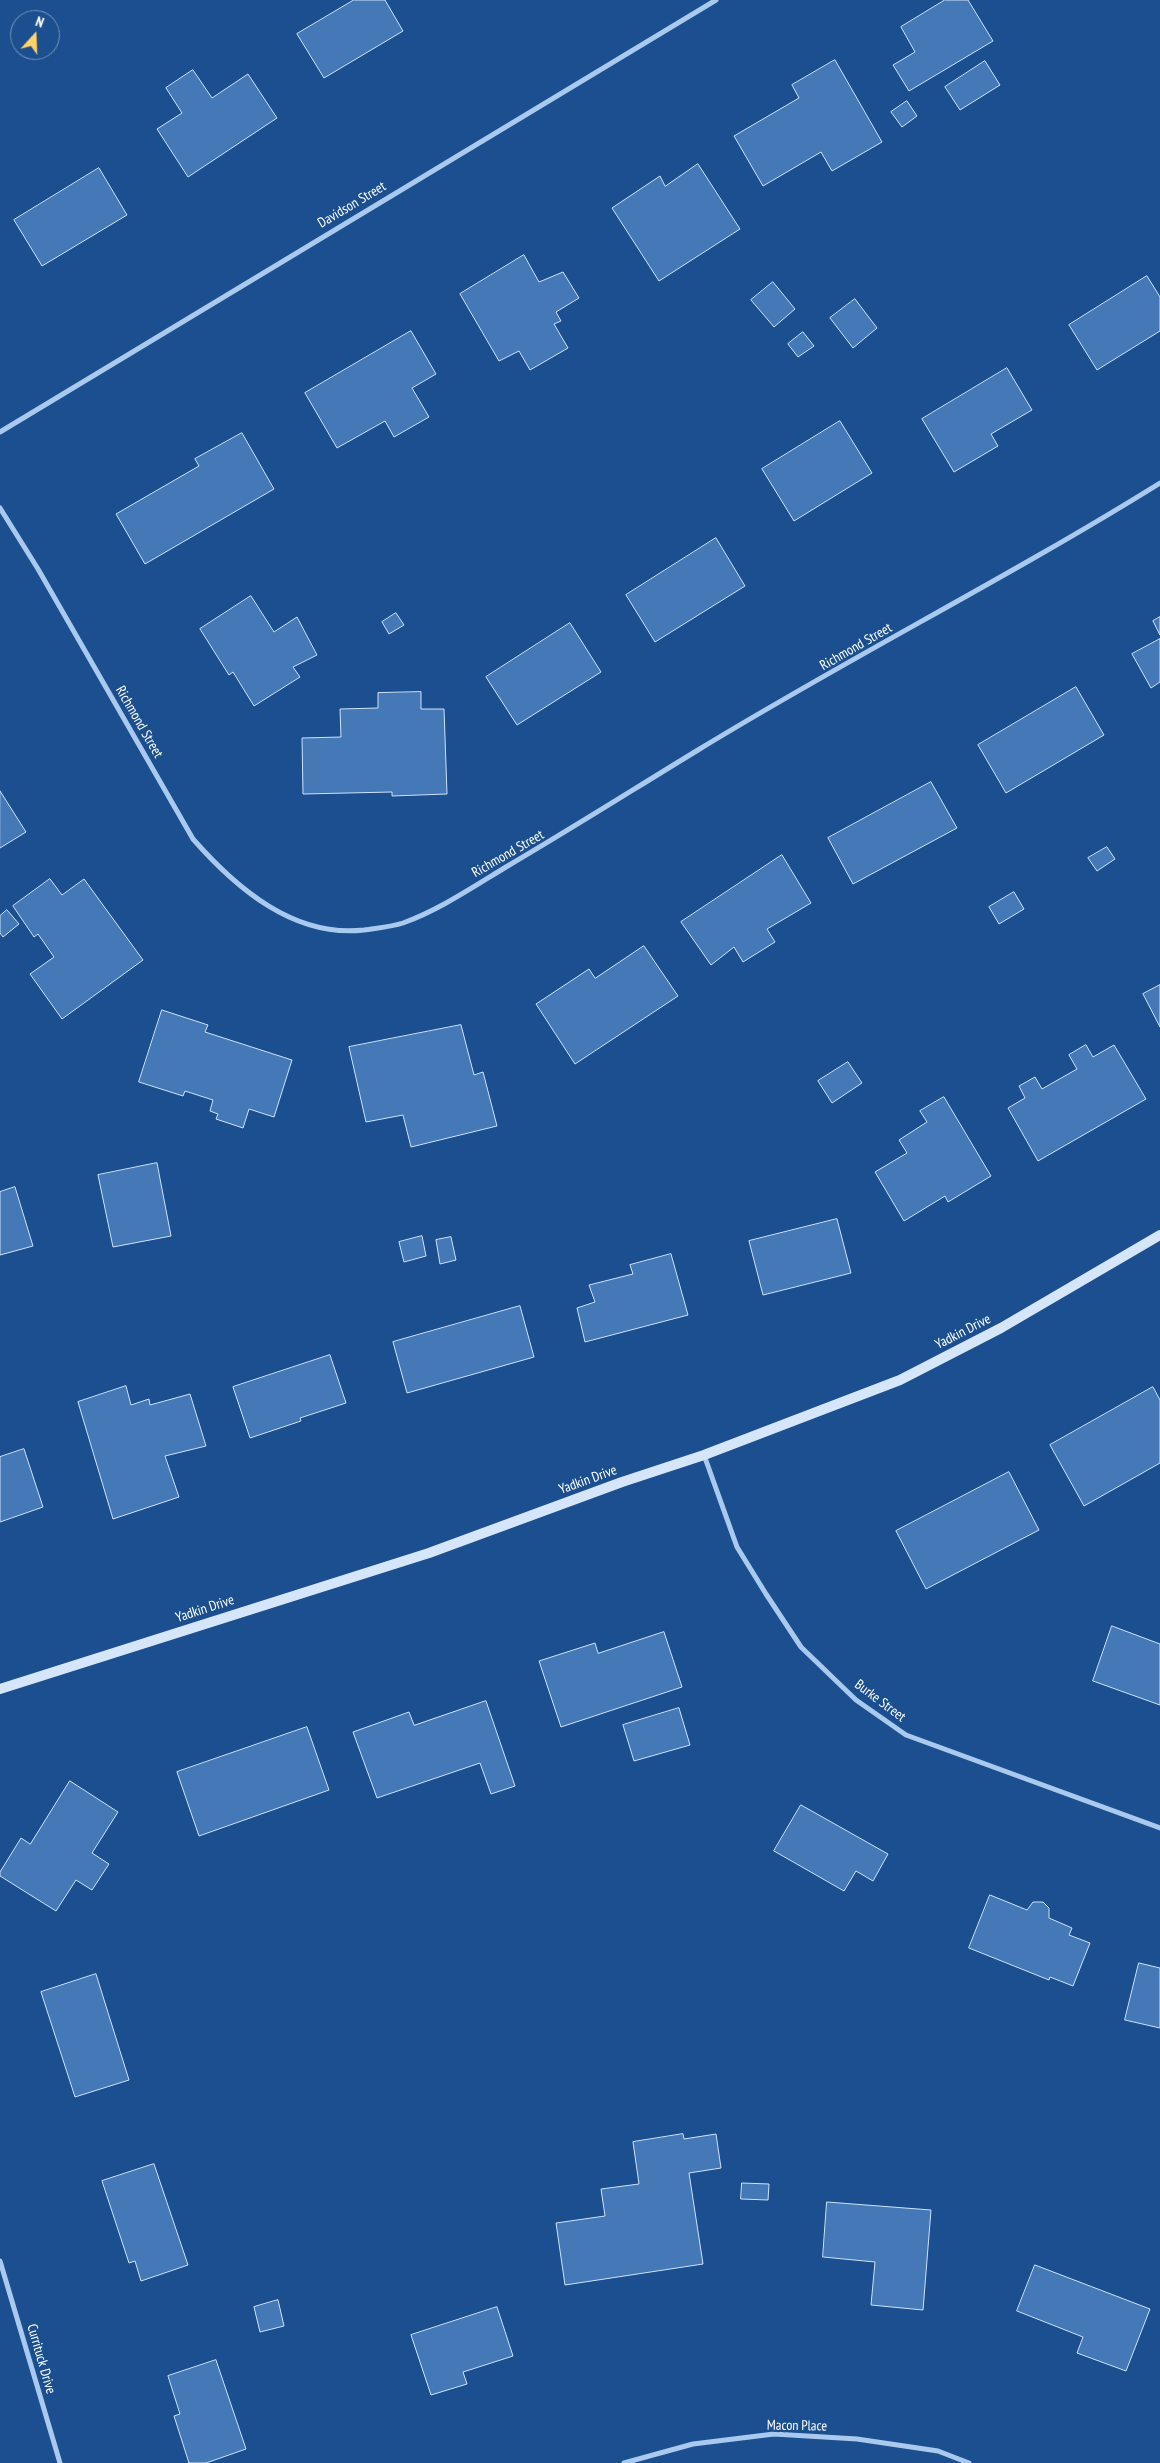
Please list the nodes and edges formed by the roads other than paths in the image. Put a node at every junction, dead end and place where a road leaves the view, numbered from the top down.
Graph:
1 (716, 0) edge
2 (0, 432) edge
3 (1160, 483) edge
4 (0, 508) edge
5 (1160, 1235) edge
6 (704, 1455) junction
7 (0, 1689) edge
8 (1160, 1828) edge
9 (0, 2261) edge
10 (60, 2463) edge
11 (624, 2463) edge
12 (969, 2463) edge

1 - 2 street, Davidson Street
3 - 4 street, Richmond Street
5 - 6 street, Yadkin Drive
6 - 7 street, Yadkin Drive
6 - 8 street, Burke Street
9 - 10 street, Currituck Drive
11 - 12 street, Macon Place

